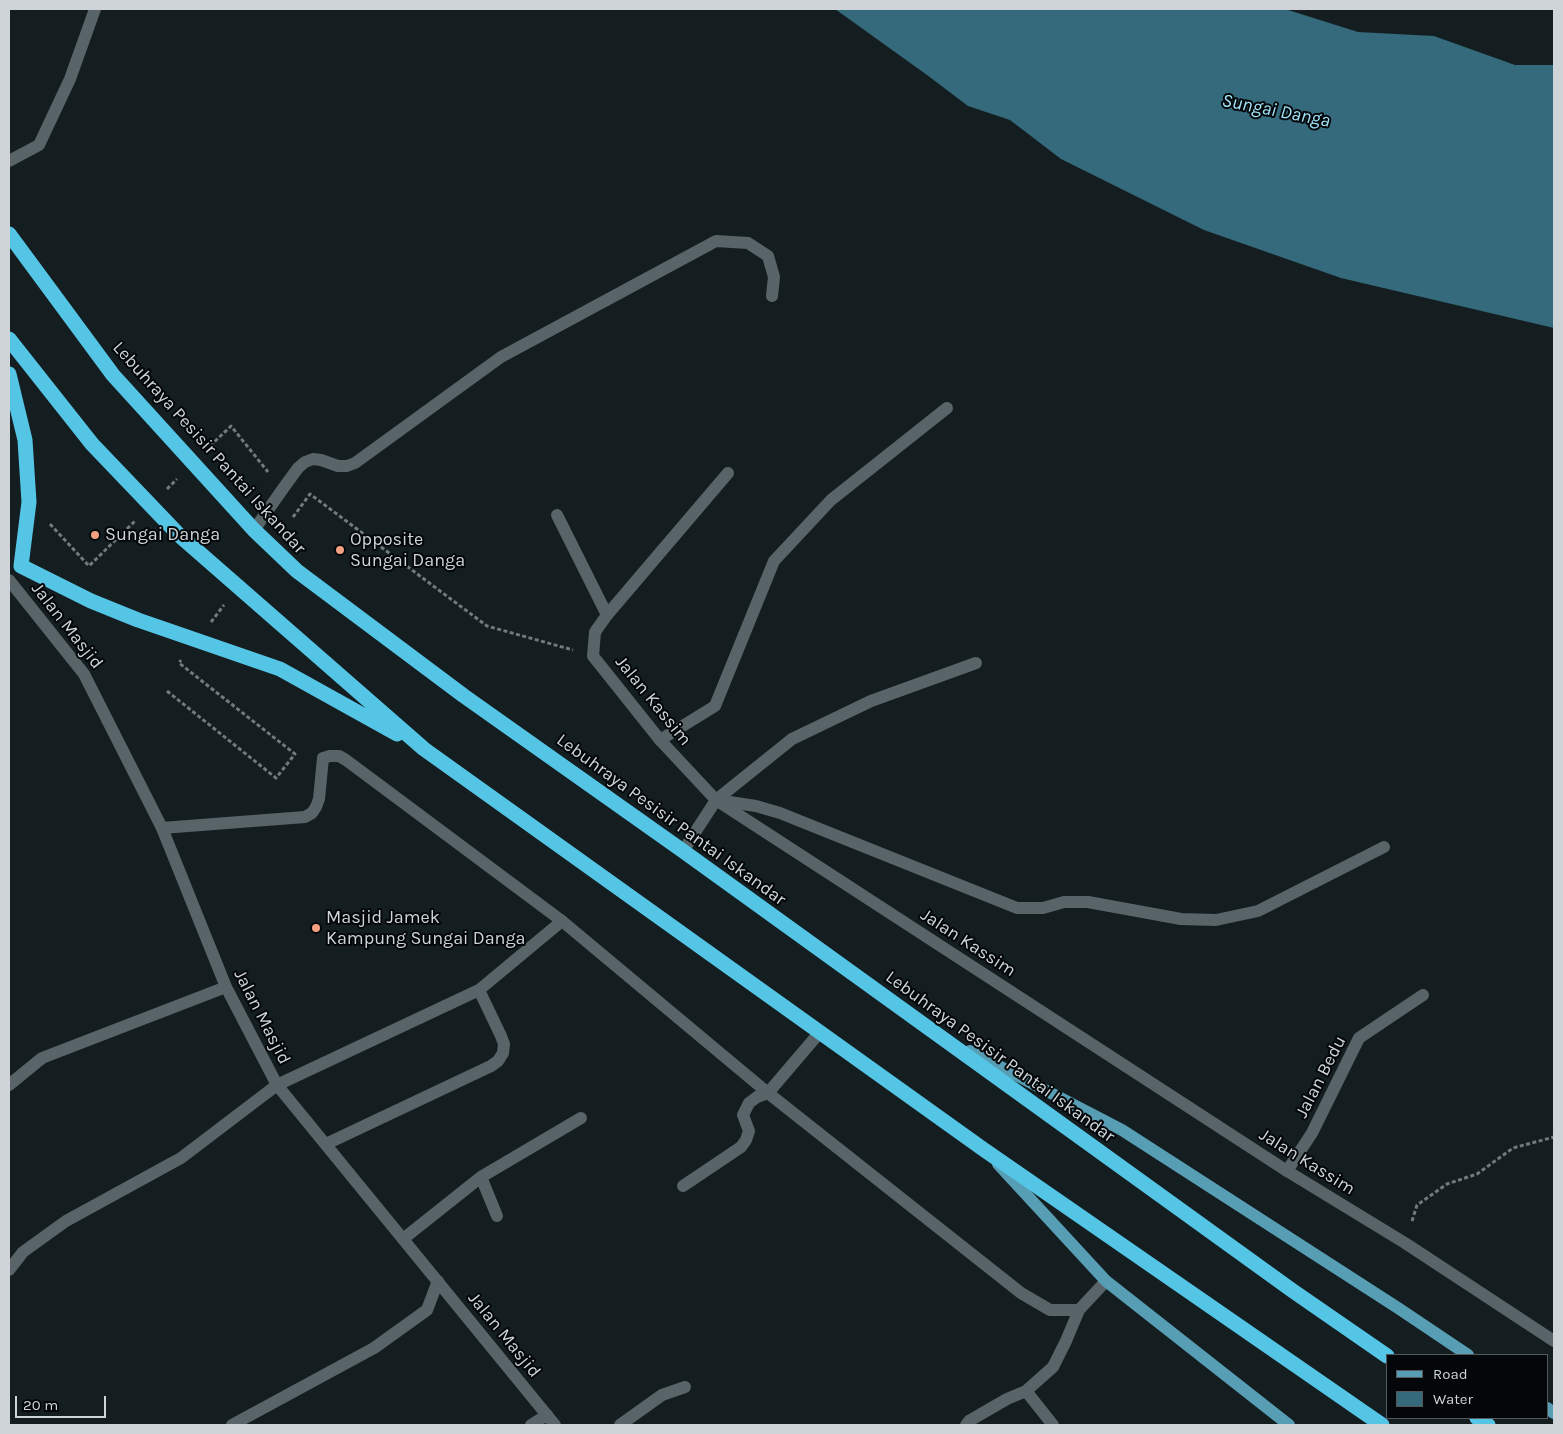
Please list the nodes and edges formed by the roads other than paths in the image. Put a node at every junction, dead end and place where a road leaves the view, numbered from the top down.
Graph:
1 (95, 9) edge
2 (9, 161) edge
3 (9, 234) edge
4 (772, 296) dead end
5 (9, 339) edge
6 (9, 374) edge
7 (947, 408) dead end
8 (728, 473) dead end
9 (557, 515) dead end
10 (254, 530) junction
11 (15, 570) edge
12 (9, 580) edge
13 (607, 615) junction
14 (976, 663) dead end
15 (660, 740) junction
16 (424, 749) junction
17 (716, 800) junction
18 (162, 828) junction
19 (1384, 848) dead end
20 (683, 852) junction
21 (562, 921) junction
22 (226, 987) junction
23 (479, 990) junction
24 (1423, 995) dead end
25 (820, 1032) junction
26 (934, 1033) junction
27 (9, 1084) edge
28 (277, 1084) junction
29 (768, 1093) junction
30 (581, 1118) dead end
31 (326, 1144) junction
32 (983, 1148) junction
33 (1287, 1171) junction
34 (481, 1177) junction
35 (683, 1186) dead end
36 (497, 1216) dead end
37 (403, 1239) junction
38 (9, 1270) edge
39 (438, 1281) junction
40 (1106, 1281) junction
41 (1079, 1310) junction
42 (1554, 1340) edge
43 (1467, 1354) edge
44 (1386, 1355) edge
45 (685, 1387) dead end
46 (1026, 1390) junction
47 (547, 1415) junction
48 (232, 1425) edge
49 (530, 1425) edge
50 (555, 1425) edge
51 (620, 1425) edge
52 (966, 1425) edge
53 (1053, 1425) edge
54 (1289, 1425) edge
55 (1382, 1425) edge

1 - 2 street
3 - 10 highway, Lebuhraya Pesisir Pantai Iskandar
4 - 10 street
5 - 16 highway
6 - 11 highway
7 - 15 street
8 - 13 street, Jalan Kassim
9 - 13 street
10 - 20 highway, Lebuhraya Pesisir Pantai Iskandar
11 - 16 highway
12 - 18 street, Jalan Masjid
13 - 15 street, Jalan Kassim
14 - 17 street
15 - 17 street, Jalan Kassim
16 - 25 highway
17 - 19 street
17 - 20 street
17 - 33 street, Jalan Kassim
18 - 21 street
18 - 22 street, Jalan Masjid
20 - 26 highway, Lebuhraya Pesisir Pantai Iskandar
21 - 23 street
21 - 29 street
22 - 27 street
22 - 28 street, Jalan Masjid
23 - 28 street
23 - 31 street
24 - 33 street, Jalan Bedu
25 - 29 street
25 - 32 highway
26 - 43 main road
26 - 44 highway, Lebuhraya Pesisir Pantai Iskandar
28 - 31 street, Jalan Masjid
28 - 38 street
29 - 35 street
29 - 41 street
30 - 34 street
31 - 37 street, Jalan Masjid
32 - 40 main road
32 - 55 highway
33 - 42 street, Jalan Kassim
34 - 36 street
34 - 37 street
37 - 39 street, Jalan Masjid
39 - 47 street, Jalan Masjid
39 - 48 street
40 - 41 street
40 - 54 main road
41 - 46 street
45 - 51 street
46 - 52 street
46 - 53 street
47 - 49 street
47 - 50 street, Jalan Masjid

